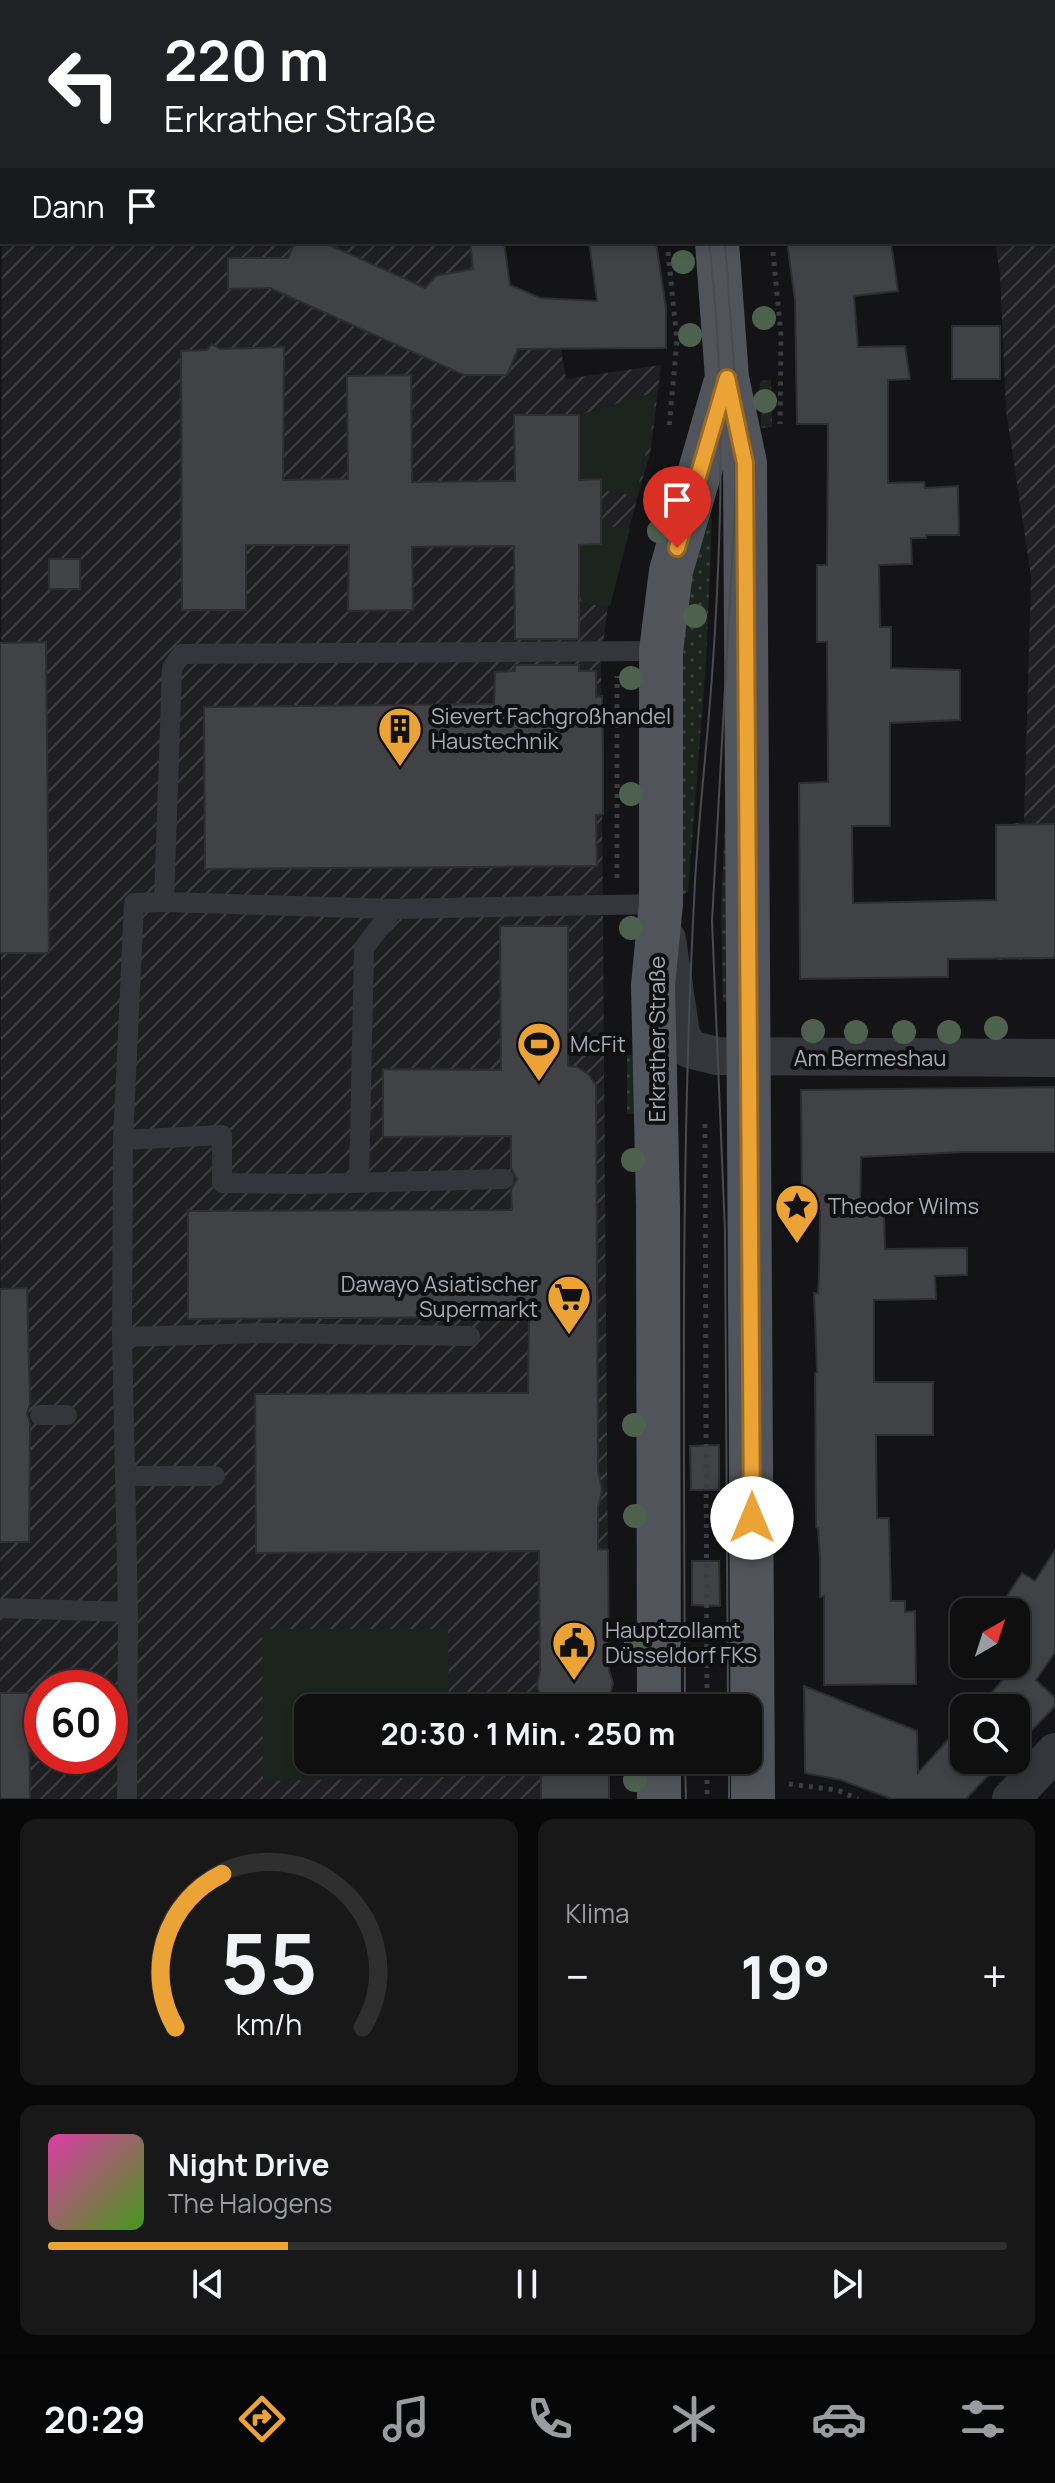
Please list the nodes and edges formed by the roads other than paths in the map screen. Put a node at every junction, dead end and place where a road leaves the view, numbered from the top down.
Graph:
1 (717, 244) edge
2 (727, 378) junction
3 (661, 651) junction
4 (164, 902) junction
5 (661, 904) junction
6 (393, 909) junction
7 (748, 1057) junction
8 (1055, 1058) edge
9 (123, 1140) junction
10 (504, 1179) dead end
11 (359, 1182) junction
12 (470, 1336) dead end
13 (122, 1337) junction
14 (40, 1415) dead end
15 (67, 1415) dead end
16 (126, 1476) junction
17 (215, 1476) dead end
18 (0, 1608) edge
19 (128, 1612) junction
20 (659, 1694) edge
21 (1055, 1752) edge
22 (659, 1774) edge
23 (771, 1791) edge
24 (127, 1799) edge
25 (659, 1799) edge
26 (1011, 1799) edge

1 - 2 main road, Erkrather Straße
2 - 3 main road, Erkrather Straße
2 - 7 main road, Erkrather Straße
3 - 4 lane
3 - 5 main road, Erkrather Straße
4 - 6 lane
4 - 9 lane
5 - 6 lane
5 - 7 street, Am Bermeshau
5 - 20 main road, Erkrather Straße
6 - 11 lane
7 - 8 street, Am Bermeshau
7 - 23 main road, Erkrather Straße
9 - 11 lane
9 - 13 lane
10 - 11 lane
12 - 13 lane
13 - 16 lane
14 - 15 lane
16 - 17 lane
16 - 19 lane
18 - 19 lane
19 - 24 lane
21 - 26 street
22 - 25 main road

